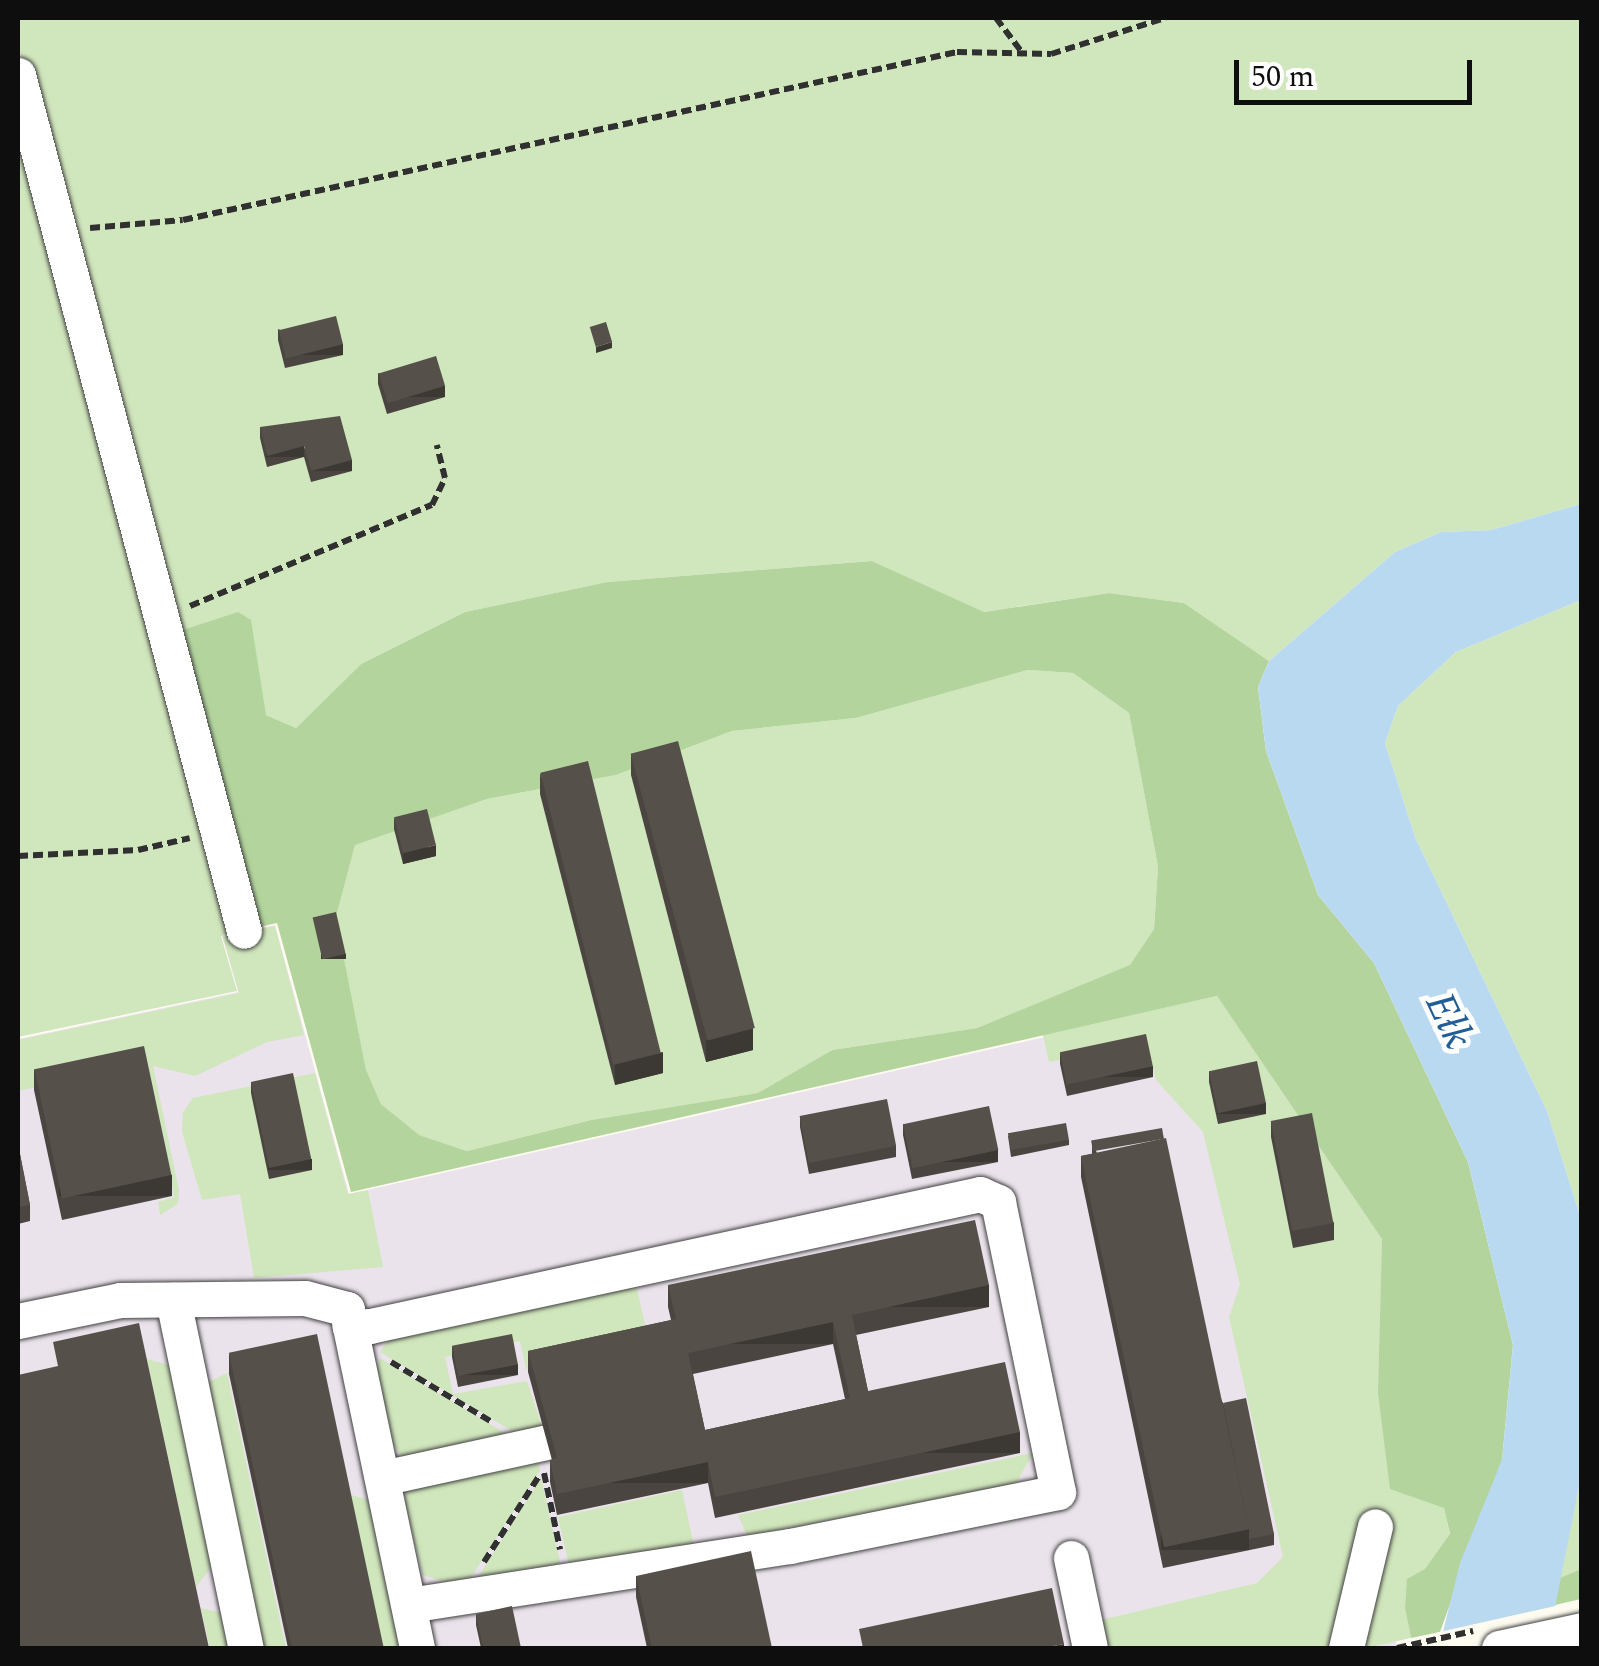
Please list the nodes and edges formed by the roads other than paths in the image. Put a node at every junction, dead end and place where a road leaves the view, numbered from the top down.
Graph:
1 (18, 76) edge
2 (244, 931) dead end
3 (173, 1300) junction
4 (18, 1321) edge
5 (350, 1327) junction
6 (545, 1456) edge
7 (382, 1478) junction
8 (1375, 1526) dead end
9 (1072, 1558) dead end
10 (409, 1605) junction
11 (1582, 1630) edge
12 (246, 1648) edge
13 (417, 1648) edge
14 (1090, 1648) edge
15 (1346, 1648) edge
16 (1499, 1648) edge

1 - 2 street
3 - 4 street
3 - 5 street
3 - 12 street
5 - 7 street
5 - 10 street
6 - 7 street
7 - 10 street
8 - 15 street
9 - 14 street
10 - 13 street
11 - 16 street

